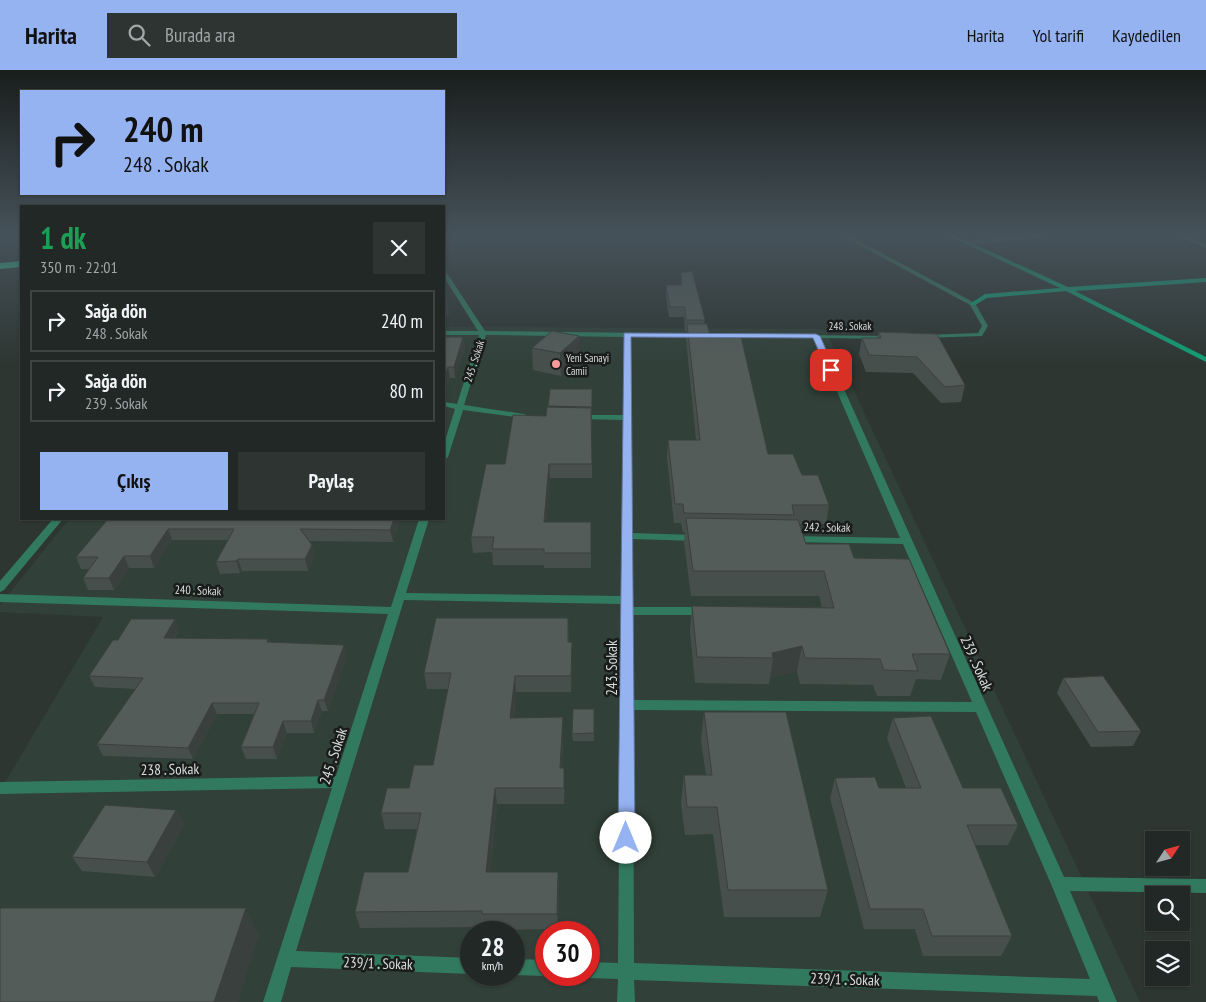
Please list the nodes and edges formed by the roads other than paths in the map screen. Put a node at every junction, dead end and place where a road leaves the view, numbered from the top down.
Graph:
1 (448, 278) edge
2 (925, 278) edge
3 (1045, 278) edge
4 (1206, 280) edge
5 (1065, 288) junction
6 (973, 304) junction
7 (445, 333) edge
8 (483, 333) junction
9 (627, 334) junction
10 (816, 336) junction
11 (902, 337) edge
12 (912, 337) edge
13 (1206, 360) edge
14 (445, 404) edge
15 (460, 406) junction
16 (538, 416) edge
17 (568, 417) edge
18 (628, 418) junction
19 (445, 454) edge
20 (57, 520) edge
21 (424, 520) edge
22 (627, 536) junction
23 (707, 538) edge
24 (776, 539) edge
25 (906, 541) junction
26 (0, 588) edge
27 (400, 596) junction
28 (0, 598) edge
29 (627, 606) junction
30 (396, 610) junction
31 (717, 611) edge
32 (627, 705) junction
33 (979, 708) junction
34 (341, 782) junction
35 (0, 788) edge
36 (1059, 884) junction
37 (1206, 886) edge
38 (285, 960) junction
39 (460, 966) edge
40 (600, 970) edge
41 (626, 971) junction
42 (1105, 995) edge
43 (272, 1002) edge
44 (626, 1002) edge

1 - 8 street, 245 . Sokak
2 - 6 street
3 - 5 street
4 - 5 street
5 - 6 street
5 - 13 street
6 - 12 street
7 - 8 street, 248 . Sokak
8 - 9 street, 248 . Sokak
8 - 15 street, 245 . Sokak
9 - 10 street, 248 . Sokak
9 - 18 street, 243. Sokak
10 - 11 street, 248 . Sokak
10 - 25 street, 239 . Sokak
14 - 15 street
15 - 16 street
15 - 19 street, 245 . Sokak
17 - 18 street
18 - 22 street, 243. Sokak
20 - 26 street
21 - 27 street, 245 . Sokak
22 - 23 street
22 - 29 street, 243. Sokak
24 - 25 street, 242 . Sokak
25 - 33 street, 239 . Sokak
27 - 29 street
27 - 30 street, 245 . Sokak
28 - 30 street, 240 . Sokak
29 - 31 street
29 - 32 street, 243. Sokak
30 - 34 street, 245 . Sokak
32 - 33 street
32 - 41 street, 243. Sokak
33 - 36 street, 239 . Sokak
34 - 35 street, 238 . Sokak
34 - 38 street, 245 . Sokak
36 - 37 street
36 - 42 street, 239 . Sokak
38 - 39 street, 239/1 . Sokak
38 - 43 street, 245 . Sokak
40 - 41 street, 239/1 . Sokak
41 - 42 street, 239/1 . Sokak
41 - 44 street, 243. Sokak

